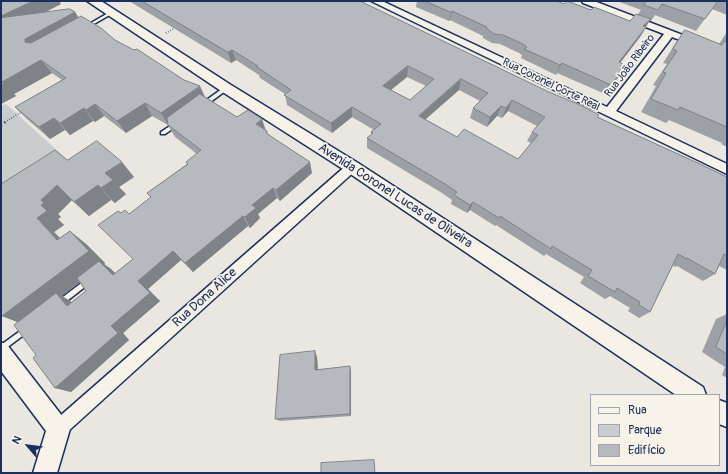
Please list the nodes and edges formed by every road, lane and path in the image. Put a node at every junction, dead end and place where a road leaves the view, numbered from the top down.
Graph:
1 (93, 1) edge
2 (375, 1) edge
3 (586, 1) edge
4 (111, 13) junction
5 (180, 26) edge
6 (78, 31) edge
7 (670, 33) junction
8 (154, 40) junction
9 (727, 55) edge
10 (226, 88) junction
11 (198, 108) edge
12 (26, 109) edge
13 (609, 113) junction
14 (180, 121) edge
15 (1, 125) edge
16 (163, 133) dead end
17 (352, 167) junction
18 (727, 169) edge
19 (95, 276) edge
20 (58, 305) edge
21 (33, 324) edge
22 (1, 349) edge
23 (1, 352) edge
24 (693, 394) edge
25 (58, 429) junction
26 (45, 473) edge

1 - 4 street, Avenida Coronel Lucas de Oliveira
2 - 13 street, Rua Coronel Corte Real
3 - 7 street
4 - 6 lane
4 - 8 street, Avenida Coronel Lucas de Oliveira
5 - 8 path
7 - 9 street
7 - 13 street, Rua João Ribeiro
8 - 10 street, Avenida Coronel Lucas de Oliveira
10 - 11 lane
10 - 17 street, Avenida Coronel Lucas de Oliveira
12 - 15 path
13 - 18 street, Rua Coronel Corte Real
14 - 16 lane
17 - 24 street, Avenida Coronel Lucas de Oliveira
17 - 25 street, Rua Dona Alice
19 - 20 lane
21 - 22 lane
23 - 25 street
25 - 26 street

